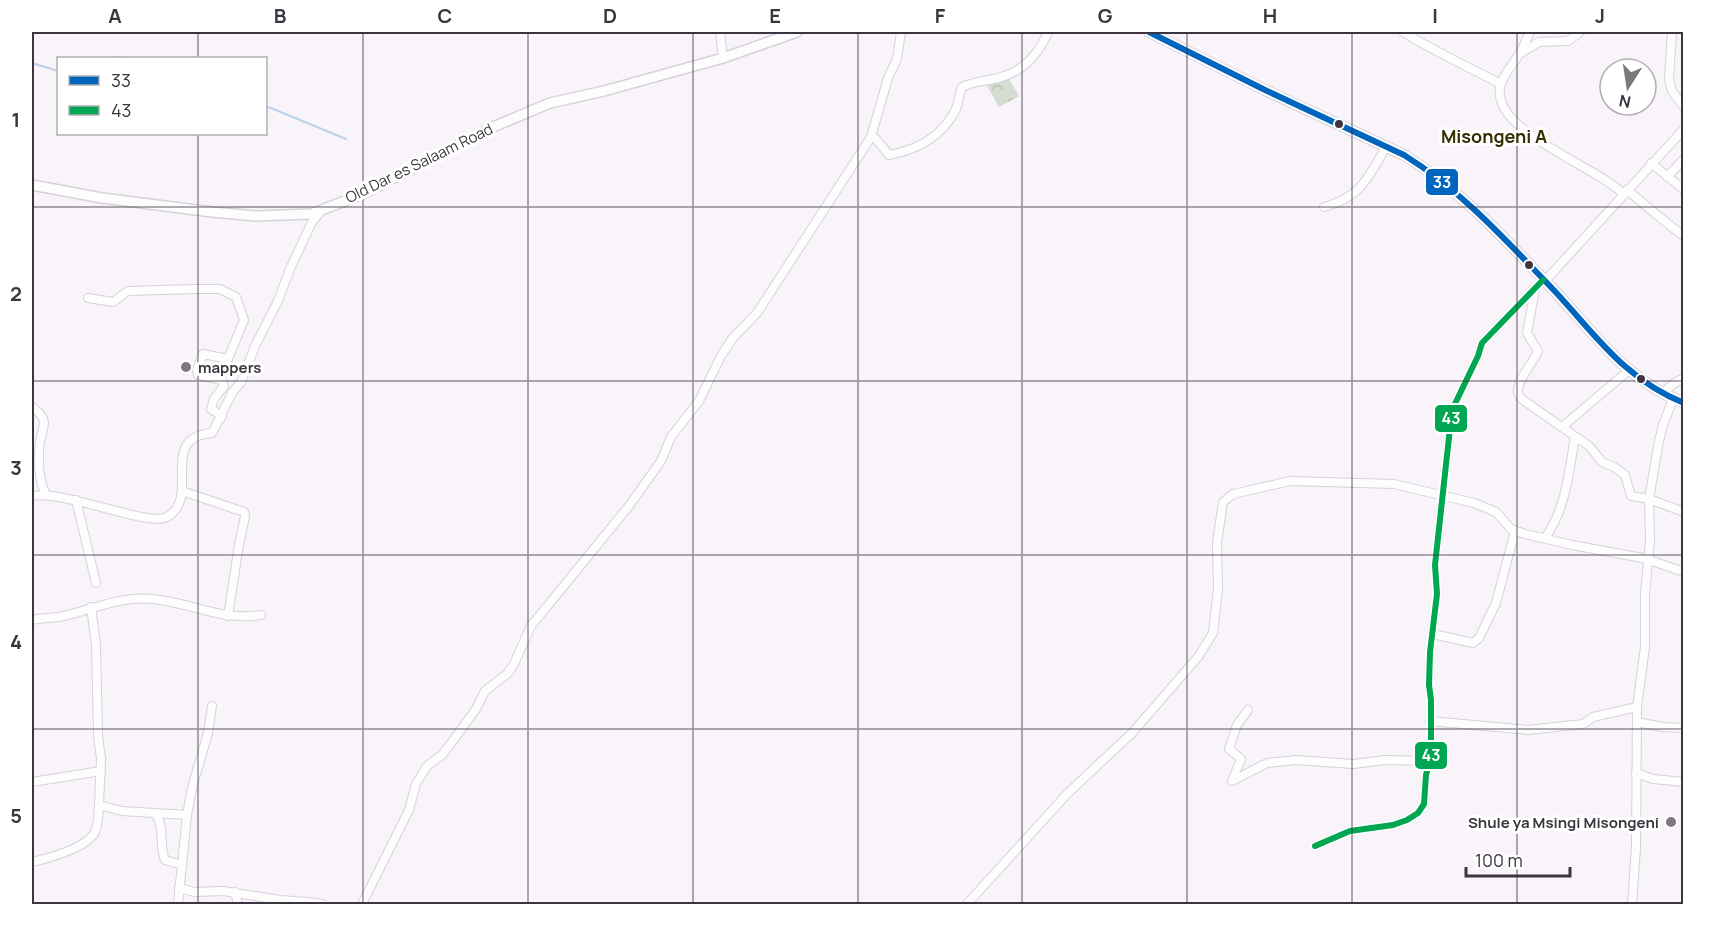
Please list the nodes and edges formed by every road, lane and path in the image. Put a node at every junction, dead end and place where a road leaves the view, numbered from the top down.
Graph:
1 (720, 32) edge
2 (797, 32) edge
3 (901, 32) edge
4 (1048, 32) edge
5 (1149, 32) edge
6 (1402, 32) edge
7 (1530, 32) edge
8 (1580, 32) edge
9 (1672, 32) edge
10 (1520, 54) junction
11 (723, 58) junction
12 (1501, 84) junction
13 (1683, 107) edge
14 (1683, 129) edge
15 (871, 137) junction
16 (1386, 147) junction
17 (1683, 159) edge
18 (1651, 163) junction
19 (1667, 177) junction
20 (32, 185) edge
21 (1683, 190) edge
22 (1625, 192) junction
23 (1324, 207) dead end
24 (321, 211) junction
25 (1683, 236) edge
26 (1544, 280) junction
27 (1533, 289) junction
28 (88, 298) dead end
29 (1628, 371) junction
30 (1683, 378) edge
31 (1662, 394) junction
32 (1673, 399) junction
33 (1683, 404) edge
34 (32, 408) edge
35 (222, 416) junction
36 (1562, 428) junction
37 (1575, 437) junction
38 (182, 491) junction
39 (46, 495) junction
40 (32, 496) edge
41 (1444, 497) junction
42 (1649, 499) junction
43 (76, 500) junction
44 (1683, 512) edge
45 (1515, 531) junction
46 (1545, 538) junction
47 (1649, 560) junction
48 (1683, 572) edge
49 (96, 583) dead end
50 (91, 607) junction
51 (261, 615) dead end
52 (228, 616) junction
53 (32, 620) edge
54 (1433, 634) junction
55 (212, 706) dead end
56 (1637, 707) junction
57 (1248, 710) dead end
58 (1430, 721) junction
59 (1637, 722) junction
60 (1683, 728) edge
61 (1429, 761) junction
62 (101, 771) junction
63 (1636, 773) junction
64 (32, 782) edge
65 (1683, 782) edge
66 (99, 805) junction
67 (155, 813) junction
68 (187, 816) junction
69 (1315, 846) dead end
70 (32, 862) edge
71 (182, 865) junction
72 (179, 888) junction
73 (235, 892) junction
74 (178, 904) edge
75 (238, 904) edge
76 (322, 904) edge
77 (362, 904) edge
78 (967, 904) edge
79 (1632, 904) edge

1 - 11 street
2 - 11 street, Old Dar es Salaam Road
3 - 15 street
4 - 15 street
5 - 16 street
6 - 12 street
7 - 10 street
8 - 10 street
9 - 13 street
10 - 12 street
11 - 24 street, Old Dar es Salaam Road
12 - 22 street
14 - 18 street
15 - 77 street
16 - 23 street
16 - 26 street
17 - 19 street
18 - 19 street
18 - 22 street
19 - 21 street
20 - 24 street, Old Dar es Salaam Road
22 - 25 street
22 - 26 street
24 - 35 street
26 - 27 street
26 - 29 street
27 - 36 street
27 - 41 street
28 - 35 street
29 - 31 street
29 - 36 street
30 - 31 street
31 - 32 street
32 - 33 street
32 - 42 street
34 - 39 street
35 - 38 street
36 - 37 street
37 - 42 street
37 - 46 street
38 - 43 street
38 - 52 street
39 - 40 street
39 - 43 street
41 - 45 street
41 - 54 street
41 - 78 street
42 - 44 street
42 - 47 street
43 - 49 street
45 - 46 street
45 - 54 street
46 - 47 street
47 - 48 street
47 - 56 street
50 - 52 street
50 - 53 street
50 - 62 street
51 - 52 street
54 - 58 street
55 - 68 street
56 - 58 street
56 - 59 street
57 - 61 street
58 - 61 street
59 - 60 street
59 - 63 street
61 - 69 street
62 - 64 street
62 - 66 street
63 - 65 street
63 - 79 street
66 - 67 street
66 - 70 street
67 - 68 street
67 - 71 street
68 - 71 street
71 - 72 street
72 - 73 street
72 - 74 street
73 - 75 street
73 - 76 street

